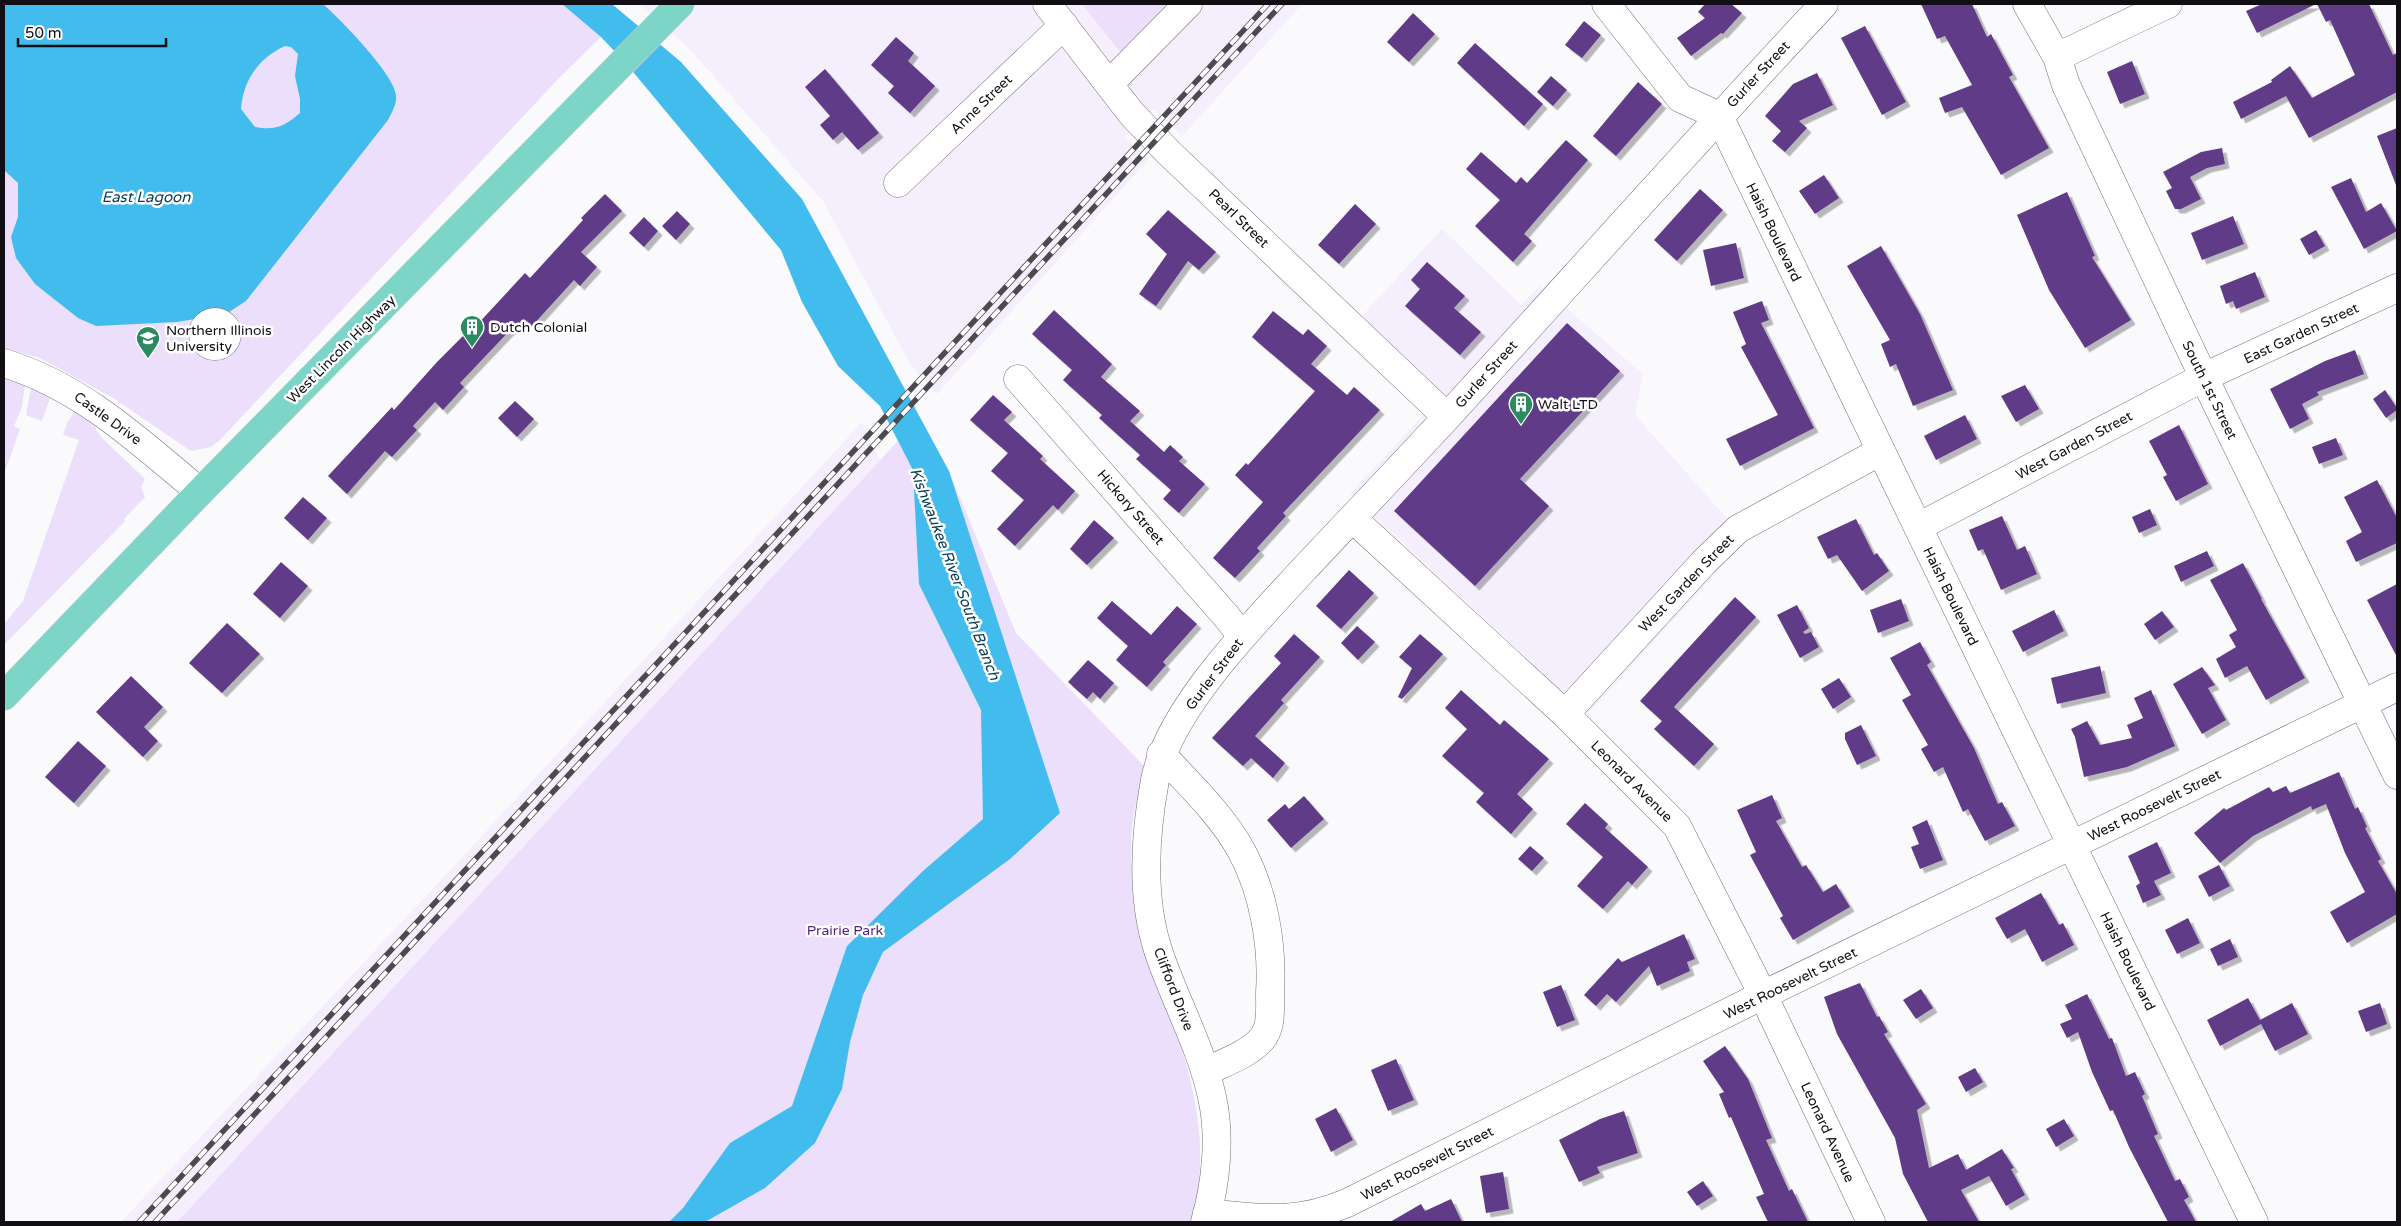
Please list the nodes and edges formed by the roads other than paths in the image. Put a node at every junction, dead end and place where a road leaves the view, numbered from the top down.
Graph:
1 (680, 4) edge
2 (1047, 4) edge
3 (1188, 4) edge
4 (1606, 4) edge
5 (1824, 4) edge
6 (2027, 4) edge
7 (2168, 4) edge
8 (1064, 26) junction
9 (2056, 57) junction
10 (1109, 84) junction
11 (1719, 116) junction
12 (898, 183) dead end
13 (2397, 288) edge
14 (4, 364) edge
15 (2204, 377) junction
16 (1018, 379) dead end
17 (1447, 417) junction
18 (1881, 451) junction
19 (200, 492) junction
20 (1352, 518) junction
21 (1918, 528) junction
22 (1242, 636) junction
23 (2397, 687) edge
24 (4, 696) edge
25 (2362, 704) junction
26 (1565, 714) junction
27 (1162, 754) junction
28 (2397, 775) edge
29 (2072, 845) junction
30 (1764, 995) junction
31 (1205, 1072) junction
32 (1206, 1218) edge
33 (1871, 1222) edge
34 (2254, 1222) edge

1 - 19 main road, West Lincoln Highway
2 - 8 street, Pearl Street
3 - 10 street
4 - 11 street
5 - 11 street, Gurler Street
6 - 9 street, South 1st Street
7 - 9 street
8 - 10 street, Pearl Street
8 - 12 street, Anne Street
9 - 15 street, South 1st Street
10 - 17 street, Pearl Street
11 - 17 street, Gurler Street
11 - 18 street, Haish Boulevard
13 - 15 street, East Garden Street
14 - 19 street, Castle Drive
15 - 21 street, West Garden Street
15 - 25 street, South 1st Street
16 - 22 street, Hickory Street
17 - 20 street, Gurler Street
18 - 21 street, Haish Boulevard
18 - 26 street, West Garden Street
19 - 24 main road, West Lincoln Highway
20 - 22 street, Gurler Street
20 - 26 street, Leonard Avenue
21 - 29 street, Haish Boulevard
22 - 27 street, Gurler Street
23 - 25 street, West Roosevelt Street
25 - 28 street, South 1st Street
25 - 29 street, West Roosevelt Street
26 - 30 street, Leonard Avenue
27 - 31 street, Clifford Drive
27 - 31 street
29 - 30 street, West Roosevelt Street
29 - 34 street, Haish Boulevard
30 - 32 street, West Roosevelt Street
30 - 33 street, Leonard Avenue
31 - 32 street, Clifford Drive

